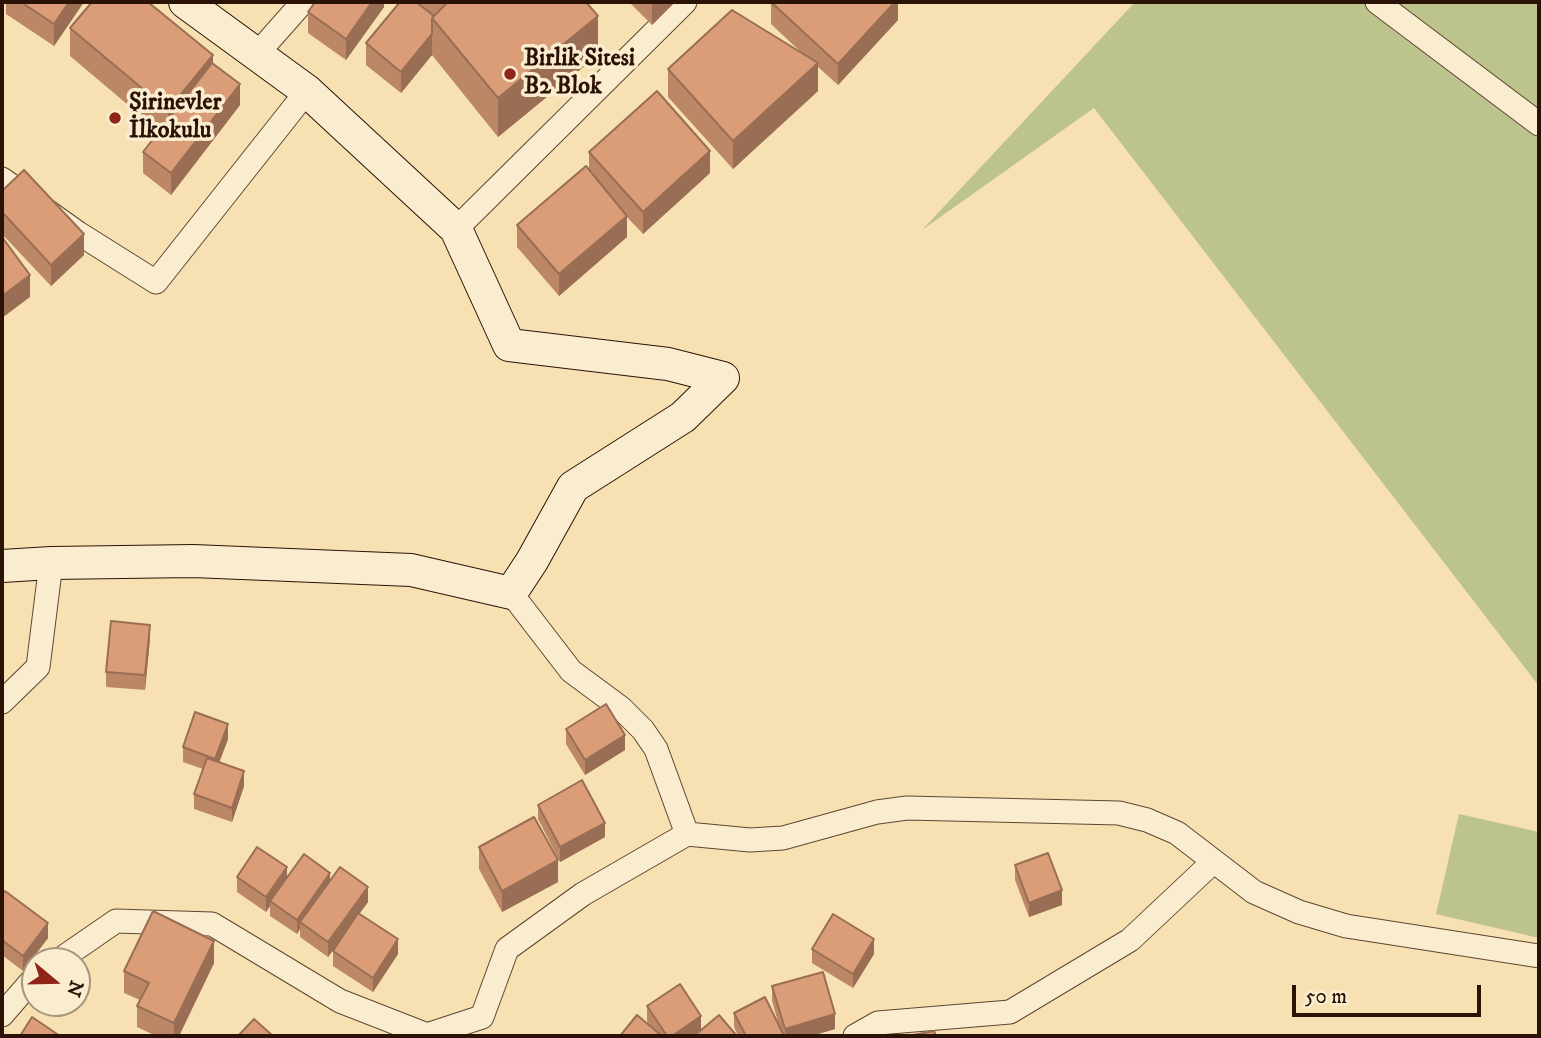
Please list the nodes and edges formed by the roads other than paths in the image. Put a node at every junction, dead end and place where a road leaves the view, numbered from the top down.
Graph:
1 (185, 2) edge
2 (303, 2) edge
3 (685, 2) edge
4 (1377, 2) edge
5 (257, 54) junction
6 (307, 91) junction
7 (1539, 124) edge
8 (3, 181) edge
9 (456, 229) junction
10 (51, 563) junction
11 (2, 566) edge
12 (511, 593) junction
13 (2, 702) edge
14 (687, 834) junction
15 (1213, 862) junction
16 (78, 947) edge
17 (1539, 956) edge
18 (21, 993) edge
19 (2, 1015) edge
20 (855, 1036) edge

1 - 5 street
2 - 5 street
3 - 9 street
4 - 7 street
5 - 6 street
6 - 8 street
6 - 9 street
9 - 12 street
10 - 11 street
10 - 12 street
10 - 13 street
12 - 14 street
14 - 15 street
14 - 16 street
15 - 17 street
15 - 20 street
18 - 19 street

